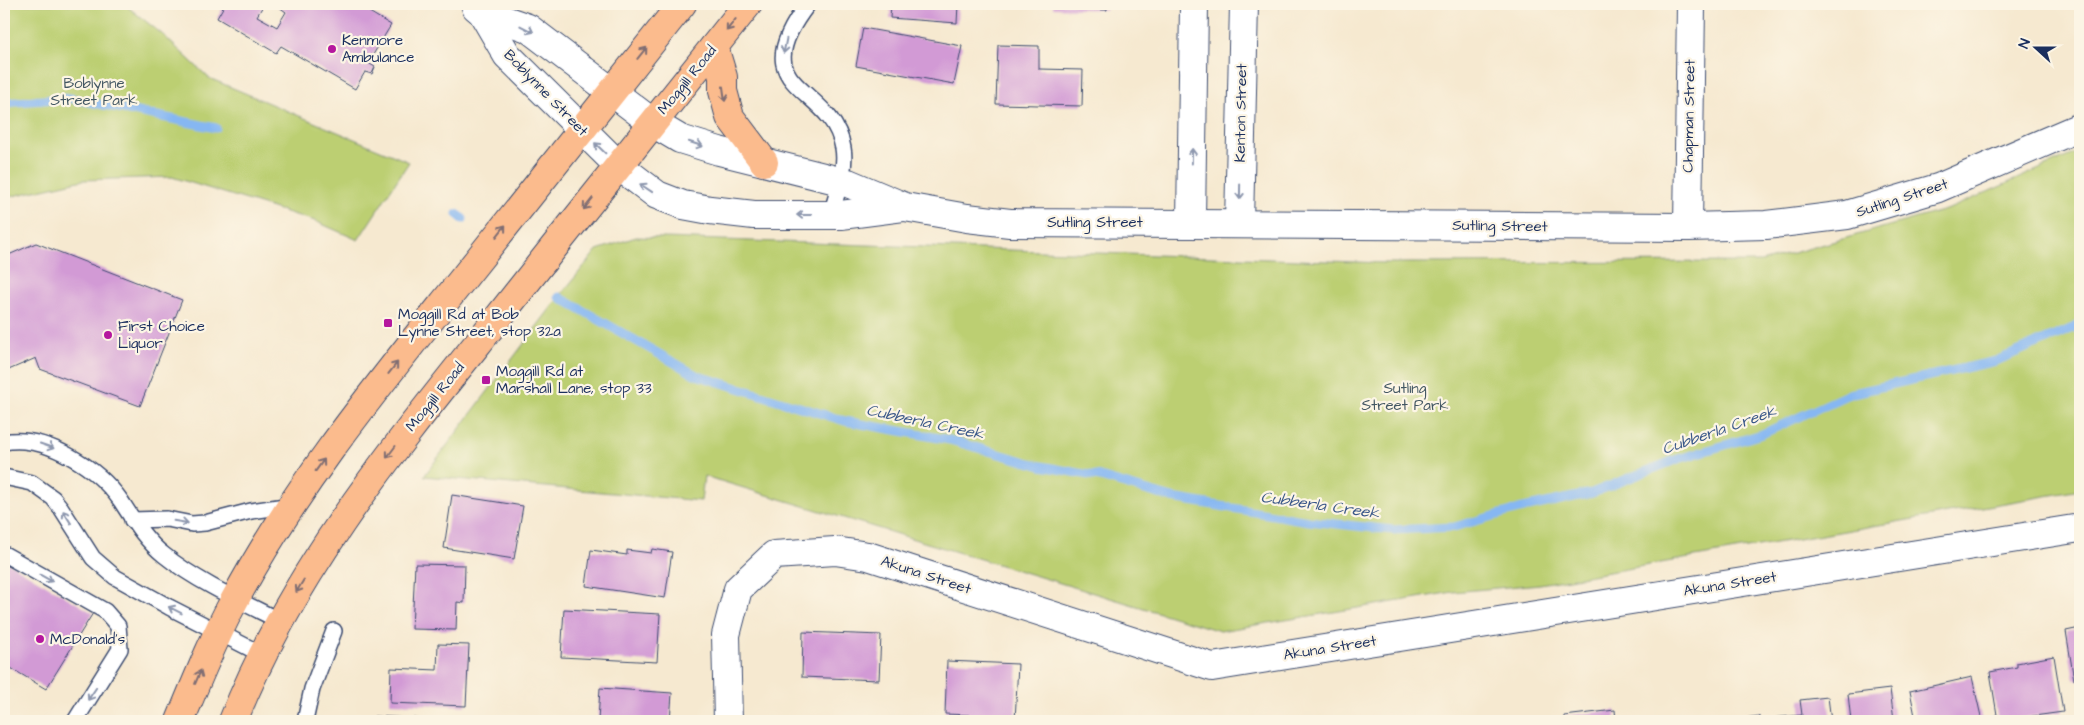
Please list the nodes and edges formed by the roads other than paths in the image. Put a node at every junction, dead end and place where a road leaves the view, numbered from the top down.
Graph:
1 (682, 4) edge
2 (748, 4) edge
3 (808, 4) edge
4 (1194, 4) edge
5 (1244, 4) edge
6 (1691, 4) edge
7 (486, 7) edge
8 (714, 47) junction
9 (612, 92) junction
10 (653, 123) junction
11 (2080, 127) edge
12 (580, 130) junction
13 (764, 162) junction
14 (618, 166) junction
15 (839, 180) junction
16 (904, 207) junction
17 (831, 215) junction
18 (1191, 222) junction
19 (1239, 223) junction
20 (1688, 227) junction
21 (4, 442) edge
22 (4, 477) edge
23 (292, 506) junction
24 (132, 520) junction
25 (2080, 528) edge
26 (4, 554) edge
27 (235, 599) junction
28 (280, 621) junction
29 (334, 632) dead end
30 (218, 633) junction
31 (263, 655) junction
32 (75, 721) edge
33 (180, 721) edge
34 (233, 721) edge
35 (305, 721) edge
36 (728, 721) edge

9 -> 1 main road
2 -> 8 main road, Moggill Road
3 -> 15 lane
18 -> 4 street
5 -> 19 street, Kenton Street
6 - 20 street, Chapman Street
7 -> 9 street, Boblynne Street
7 - 12 street, Boblynne Street
8 - 10 main road, Moggill Road
8 -> 13 main road
9 - 10 street, Sutling Street
9 - 12 main road
10 -> 13 street, Sutling Street
10 - 14 main road, Moggill Road
11 - 20 street, Sutling Street
14 -> 12 street, Boblynne Street
23 -> 12 main road
13 - 15 street, Sutling Street
17 -> 14 street, Sutling Street
14 -> 28 main road, Moggill Road
15 - 16 street, Sutling Street
15 - 17 lane
16 - 17 street, Sutling Street
16 - 18 street, Sutling Street
18 - 19 street, Sutling Street
19 - 20 street, Sutling Street
21 -> 24 lane
30 -> 22 lane
24 -> 23 lane
23 - 27 main road
24 - 27 lane
25 - 36 street, Akuna Street
26 -> 32 lane
27 - 28 lane
27 - 30 main road
28 - 31 main road, Moggill Road
29 - 35 lane
30 - 31 lane
33 -> 30 main road
31 - 34 main road, Moggill Road

